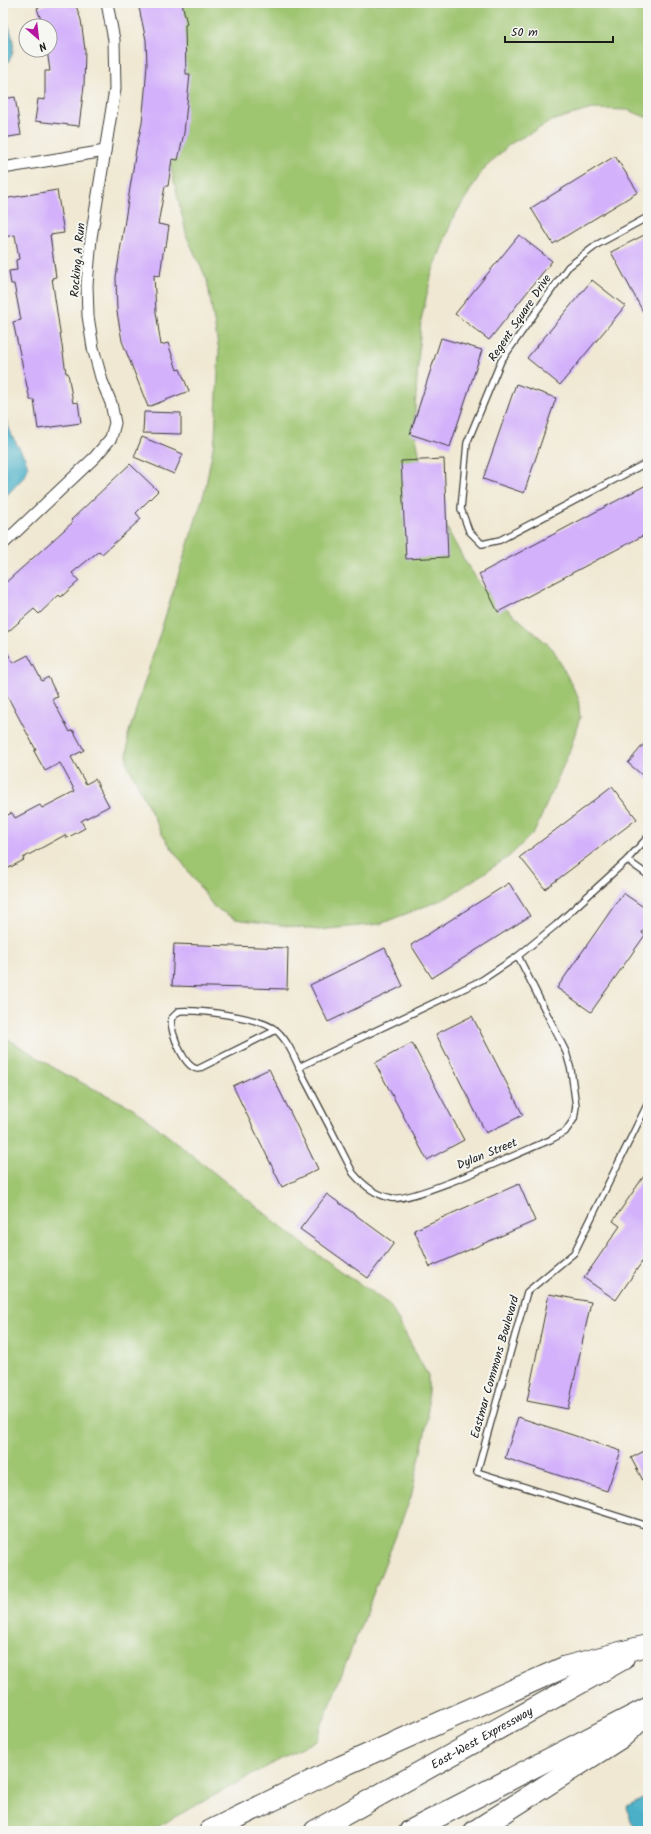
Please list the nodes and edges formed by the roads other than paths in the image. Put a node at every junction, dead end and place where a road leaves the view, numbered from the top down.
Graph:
1 (107, 3) edge
2 (106, 151) junction
3 (3, 168) edge
4 (648, 217) edge
5 (648, 462) edge
6 (3, 544) edge
7 (648, 837) edge
8 (627, 860) junction
9 (648, 876) edge
10 (518, 956) junction
11 (276, 1030) junction
12 (299, 1067) junction
13 (648, 1103) edge
14 (648, 1526) edge
15 (647, 1645) edge
16 (648, 1708) edge
17 (648, 1713) edge
18 (210, 1831) edge
19 (315, 1831) edge
20 (410, 1831) edge
21 (475, 1831) edge

1 - 2 street, Rocking A Run
2 - 3 street
2 - 6 street, Rocking A Run
4 - 5 lane, Regent Square Drive
7 - 8 lane
8 - 9 lane
8 - 10 lane
10 - 12 lane
10 - 12 lane, Dylan Street
11 - 11 lane, Dylan Street
11 - 12 lane, Dylan Street
13 - 14 lane, Eastmar Commons Boulevard
15 - 18 highway
15 - 19 highway, East-West Expressway
16 - 20 highway
17 - 21 highway

